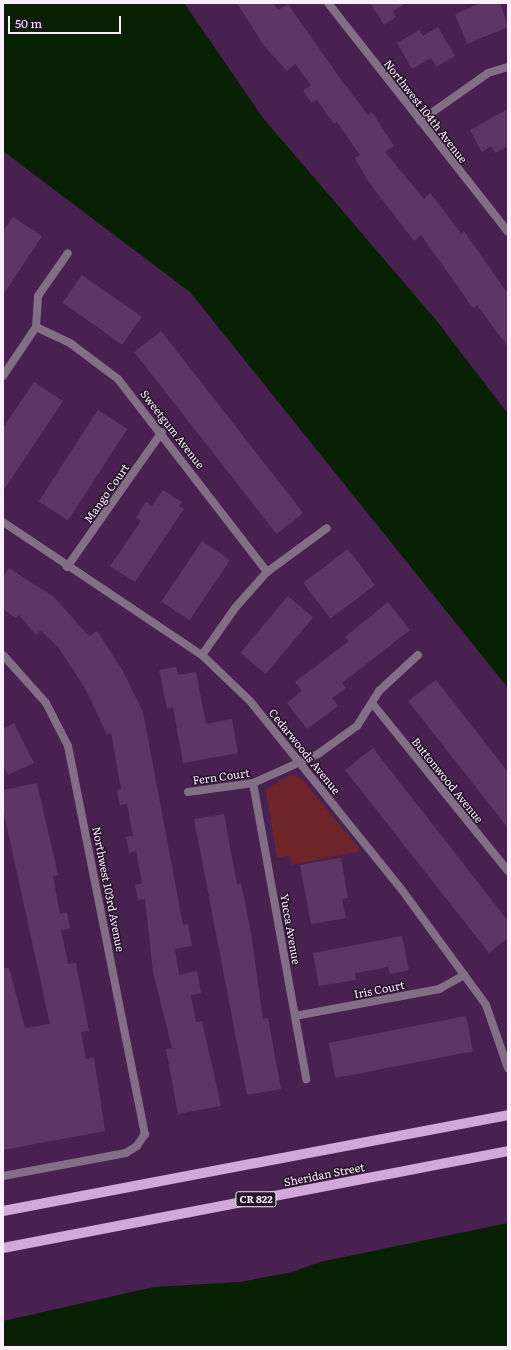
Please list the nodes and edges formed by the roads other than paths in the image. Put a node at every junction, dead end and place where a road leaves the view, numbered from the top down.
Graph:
1 (328, 3) edge
2 (508, 67) edge
3 (420, 121) junction
4 (508, 232) edge
5 (68, 253) dead end
6 (36, 327) junction
7 (3, 376) edge
8 (162, 432) junction
9 (3, 522) edge
10 (327, 528) dead end
11 (67, 567) junction
12 (267, 572) junction
13 (3, 655) edge
14 (202, 655) junction
15 (418, 655) dead end
16 (372, 703) junction
17 (301, 763) junction
18 (253, 783) junction
19 (188, 792) dead end
20 (508, 871) edge
21 (464, 975) junction
22 (295, 1016) junction
23 (508, 1068) edge
24 (306, 1080) dead end
25 (508, 1115) edge
26 (508, 1151) edge
27 (3, 1176) edge
28 (3, 1211) edge
29 (3, 1248) edge

1 - 3 street, Northwest 104th Avenue
2 - 3 street
3 - 4 street, Northwest 104th Avenue
5 - 6 street
6 - 7 street
6 - 8 street, Sweetgum Avenue
8 - 11 street, Mango Court
8 - 12 street, Sweetgum Avenue
9 - 11 street, Cedarwoods Avenue
10 - 12 street
11 - 14 street, Cedarwoods Avenue
12 - 14 street
13 - 27 street, Northwest 103rd Avenue
14 - 17 street, Cedarwoods Avenue
15 - 16 street, Fern Court
16 - 17 street, Fern Court
16 - 20 street, Buttonwood Avenue
17 - 18 street, Fern Court
17 - 21 street, Cedarwoods Avenue
18 - 19 street, Fern Court
18 - 22 street, Yucca Avenue
21 - 22 street, Iris Court
21 - 23 street, Cedarwoods Avenue
22 - 24 street, Yucca Avenue
25 - 28 main road
26 - 29 main road, Sheridan Street / CR 822

